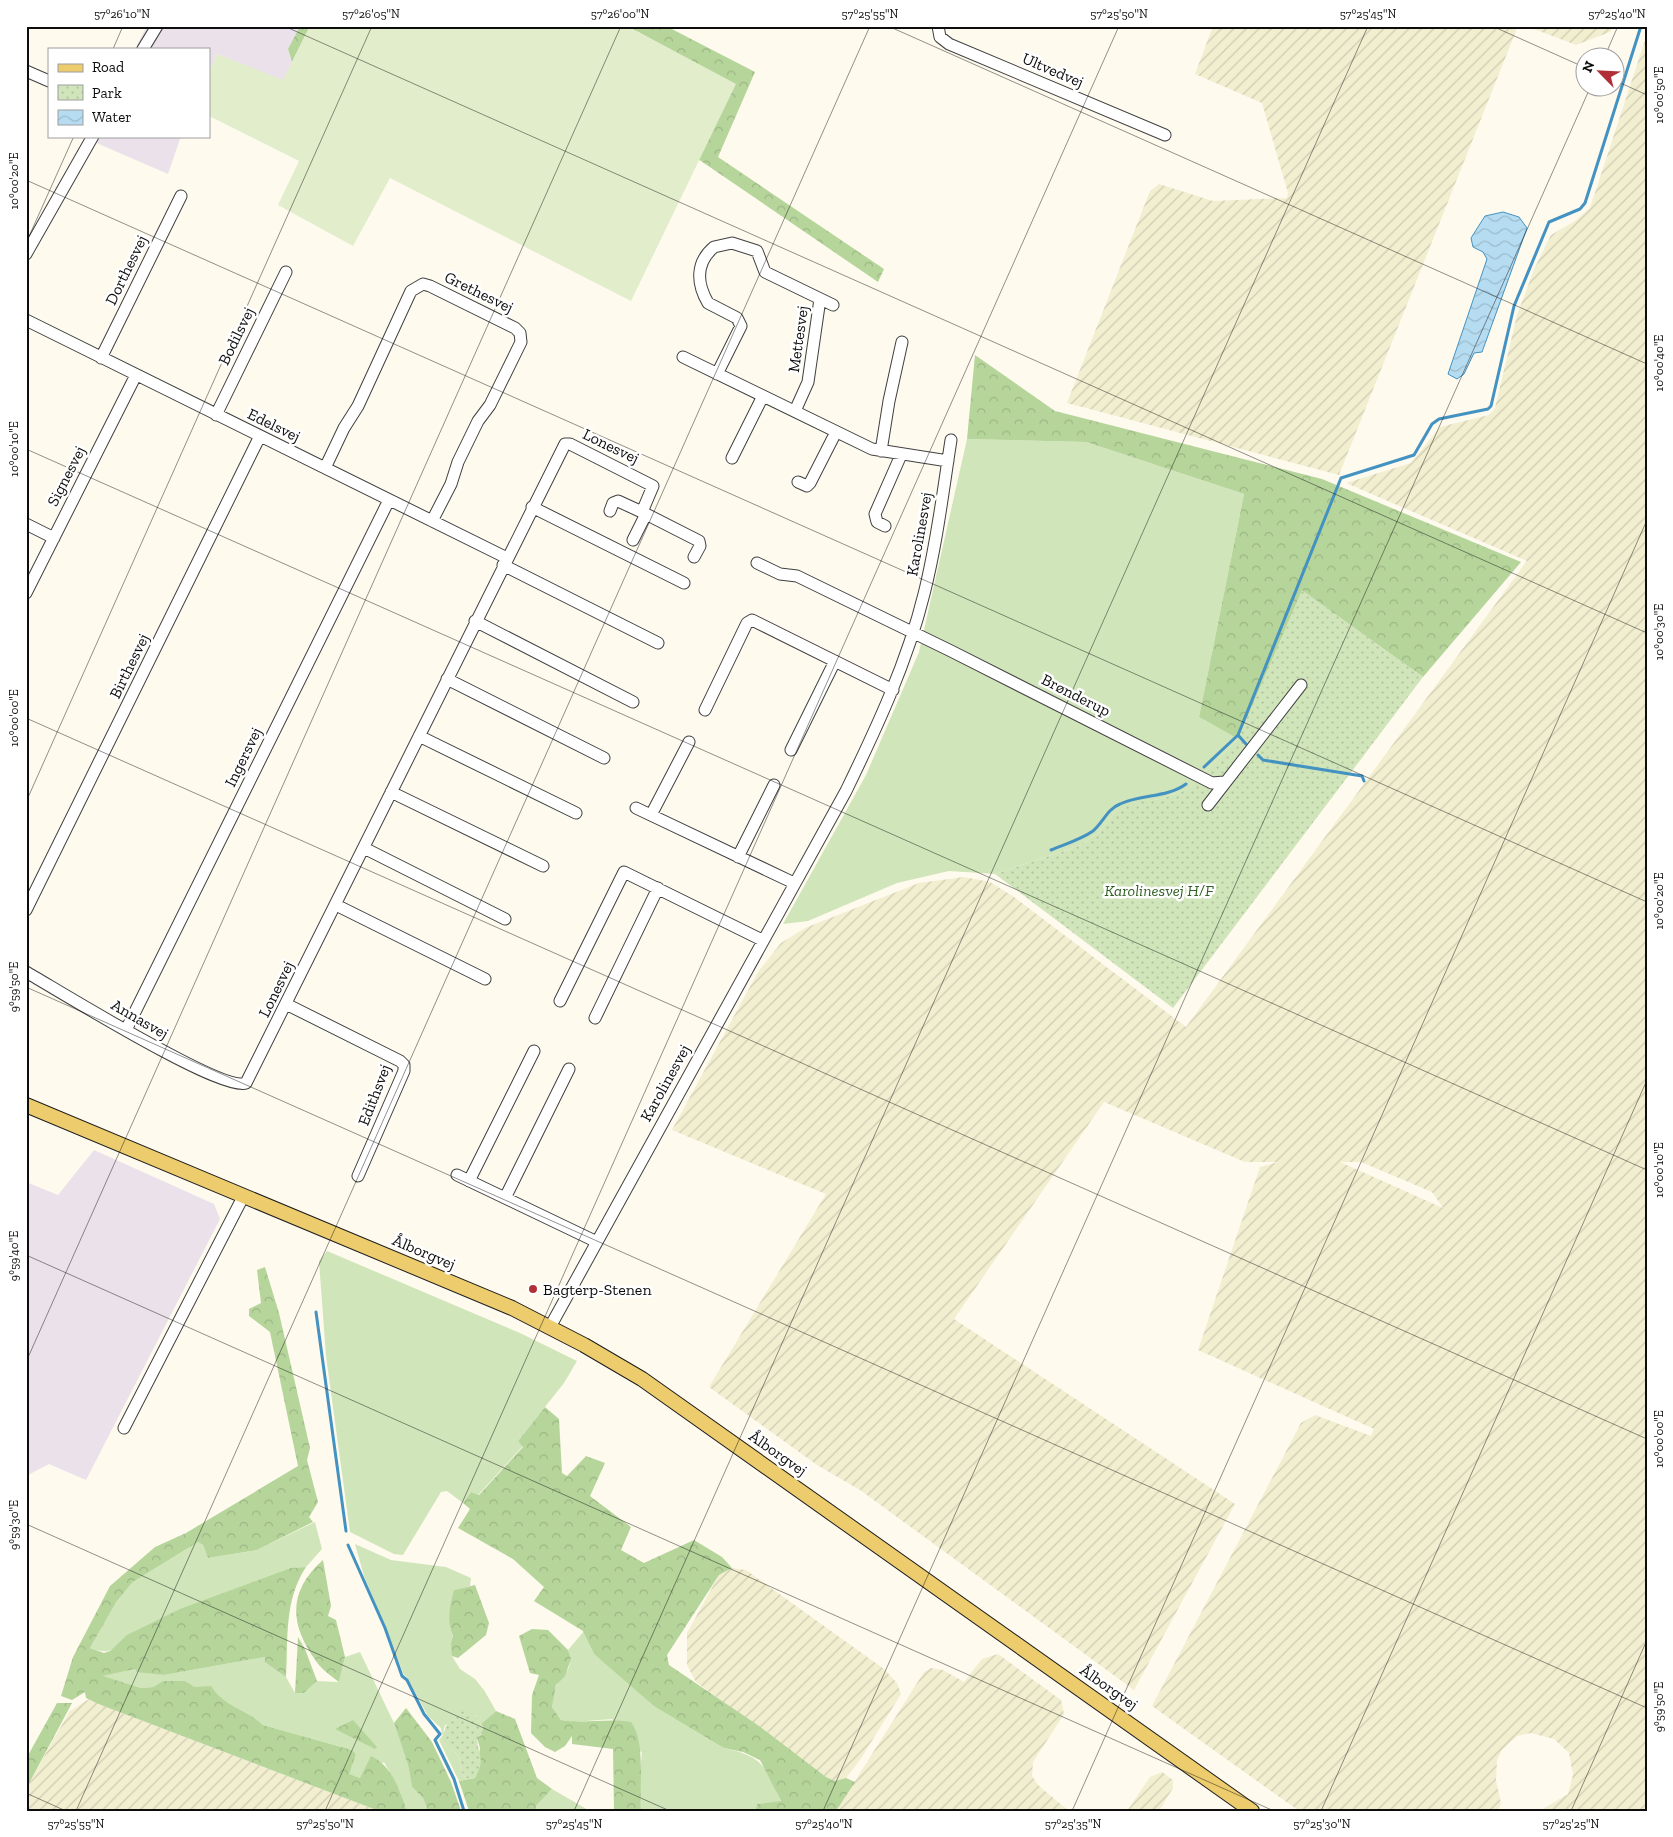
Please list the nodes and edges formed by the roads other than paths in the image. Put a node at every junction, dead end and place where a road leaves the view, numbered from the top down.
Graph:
1 (156, 26) edge
2 (938, 26) edge
3 (144, 48) edge
4 (26, 71) edge
5 (48, 81) edge
6 (1165, 135) dead end
7 (92, 138) edge
8 (181, 196) dead end
9 (26, 254) edge
10 (286, 272) dead end
11 (820, 299) junction
12 (833, 306) dead end
13 (26, 320) edge
14 (902, 342) dead end
15 (682, 356) dead end
16 (101, 358) junction
17 (718, 374) junction
18 (136, 375) junction
19 (763, 396) junction
20 (794, 411) junction
21 (216, 414) junction
22 (836, 432) junction
23 (260, 436) junction
24 (951, 440) dead end
25 (881, 451) junction
26 (901, 455) junction
27 (732, 458) dead end
28 (948, 461) junction
29 (325, 468) junction
30 (798, 482) dead end
31 (389, 500) junction
32 (532, 507) junction
33 (610, 511) dead end
34 (644, 513) junction
35 (432, 521) junction
36 (26, 524) edge
37 (885, 526) dead end
38 (54, 538) junction
39 (633, 540) dead end
40 (694, 557) dead end
41 (505, 561) junction
42 (757, 563) dead end
43 (684, 582) dead end
44 (26, 593) edge
45 (475, 622) junction
46 (913, 632) junction
47 (658, 643) dead end
48 (835, 662) junction
49 (447, 680) junction
50 (1301, 684) dead end
51 (893, 690) junction
52 (634, 702) dead end
53 (705, 710) dead end
54 (419, 736) junction
55 (689, 742) dead end
56 (791, 750) dead end
57 (604, 758) dead end
58 (1224, 782) junction
59 (774, 785) dead end
60 (391, 792) junction
61 (1208, 805) dead end
62 (636, 808) dead end
63 (576, 813) dead end
64 (651, 816) junction
65 (364, 848) junction
66 (738, 857) junction
67 (543, 866) dead end
68 (794, 883) junction
69 (658, 888) junction
70 (336, 905) junction
71 (26, 910) edge
72 (505, 919) dead end
73 (762, 940) junction
74 (26, 972) edge
75 (485, 979) dead end
76 (560, 1001) dead end
77 (286, 1004) junction
78 (595, 1018) dead end
79 (126, 1030) junction
80 (534, 1051) dead end
81 (569, 1069) dead end
82 (242, 1085) joint
83 (26, 1105) edge
84 (456, 1175) dead end
85 (358, 1176) dead end
86 (469, 1181) junction
87 (243, 1197) junction
88 (504, 1198) junction
89 (597, 1242) junction
90 (550, 1327) junction
91 (124, 1428) dead end
92 (1252, 1811) edge

1 - 3 street
2 - 6 street, Ultvedvej
4 - 5 street
7 - 9 street
8 - 16 street, Dorthesvej
10 - 21 street, Bodilsvej
11 - 12 street, Mettesvej
11 - 17 street, Mettesvej
11 - 20 street, Mettesvej
13 - 16 street, Edelsvej
14 - 25 street
15 - 17 street
16 - 18 street, Edelsvej
17 - 19 street
18 - 21 street, Edelsvej
18 - 38 street, Signesvej
19 - 20 street
19 - 27 street
20 - 22 street
21 - 23 street, Edelsvej
22 - 25 street
22 - 30 street
23 - 29 street, Edelsvej
23 - 71 street, Birthesvej
24 - 28 street, Karolinesvej
25 - 26 street
26 - 28 street
26 - 37 street
28 - 46 street, Karolinesvej
29 - 31 street, Edelsvej
29 - 35 street, Grethesvej
31 - 35 street, Edelsvej
31 - 79 street, Ingersvej
32 - 34 street, Lonesvej
32 - 41 street, Lonesvej
32 - 43 street
33 - 34 street
34 - 39 street, Lonesvej
34 - 40 street
35 - 41 street, Edelsvej
36 - 38 street
38 - 44 street, Signesvej
41 - 45 street, Lonesvej
41 - 47 street
42 - 46 street
45 - 49 street, Lonesvej
45 - 52 street
46 - 51 street, Karolinesvej
46 - 58 street, Brønderup
48 - 51 street
48 - 53 street
48 - 56 street
49 - 54 street, Lonesvej
49 - 57 street
50 - 58 street
51 - 68 street, Karolinesvej
54 - 60 street, Lonesvej
54 - 63 street
55 - 64 street
58 - 61 street
59 - 66 street
60 - 65 street, Lonesvej
60 - 67 street
62 - 64 street
64 - 66 street
65 - 70 street, Lonesvej
65 - 72 street
66 - 68 street
68 - 73 street, Karolinesvej
69 - 73 street
69 - 76 street
69 - 78 street
70 - 75 street
70 - 77 street, Lonesvej
73 - 89 street, Karolinesvej
74 - 79 street, Annasvej
77 - 82 street, Lonesvej
77 - 85 street, Edithsvej
79 - 82 street, Annasvej
80 - 86 street
81 - 88 street
83 - 87 main road, Ålborgvej
84 - 86 street
86 - 88 street
87 - 90 main road, Ålborgvej
87 - 91 street
88 - 89 street
89 - 90 street, Karolinesvej
90 - 92 main road, Ålborgvej

